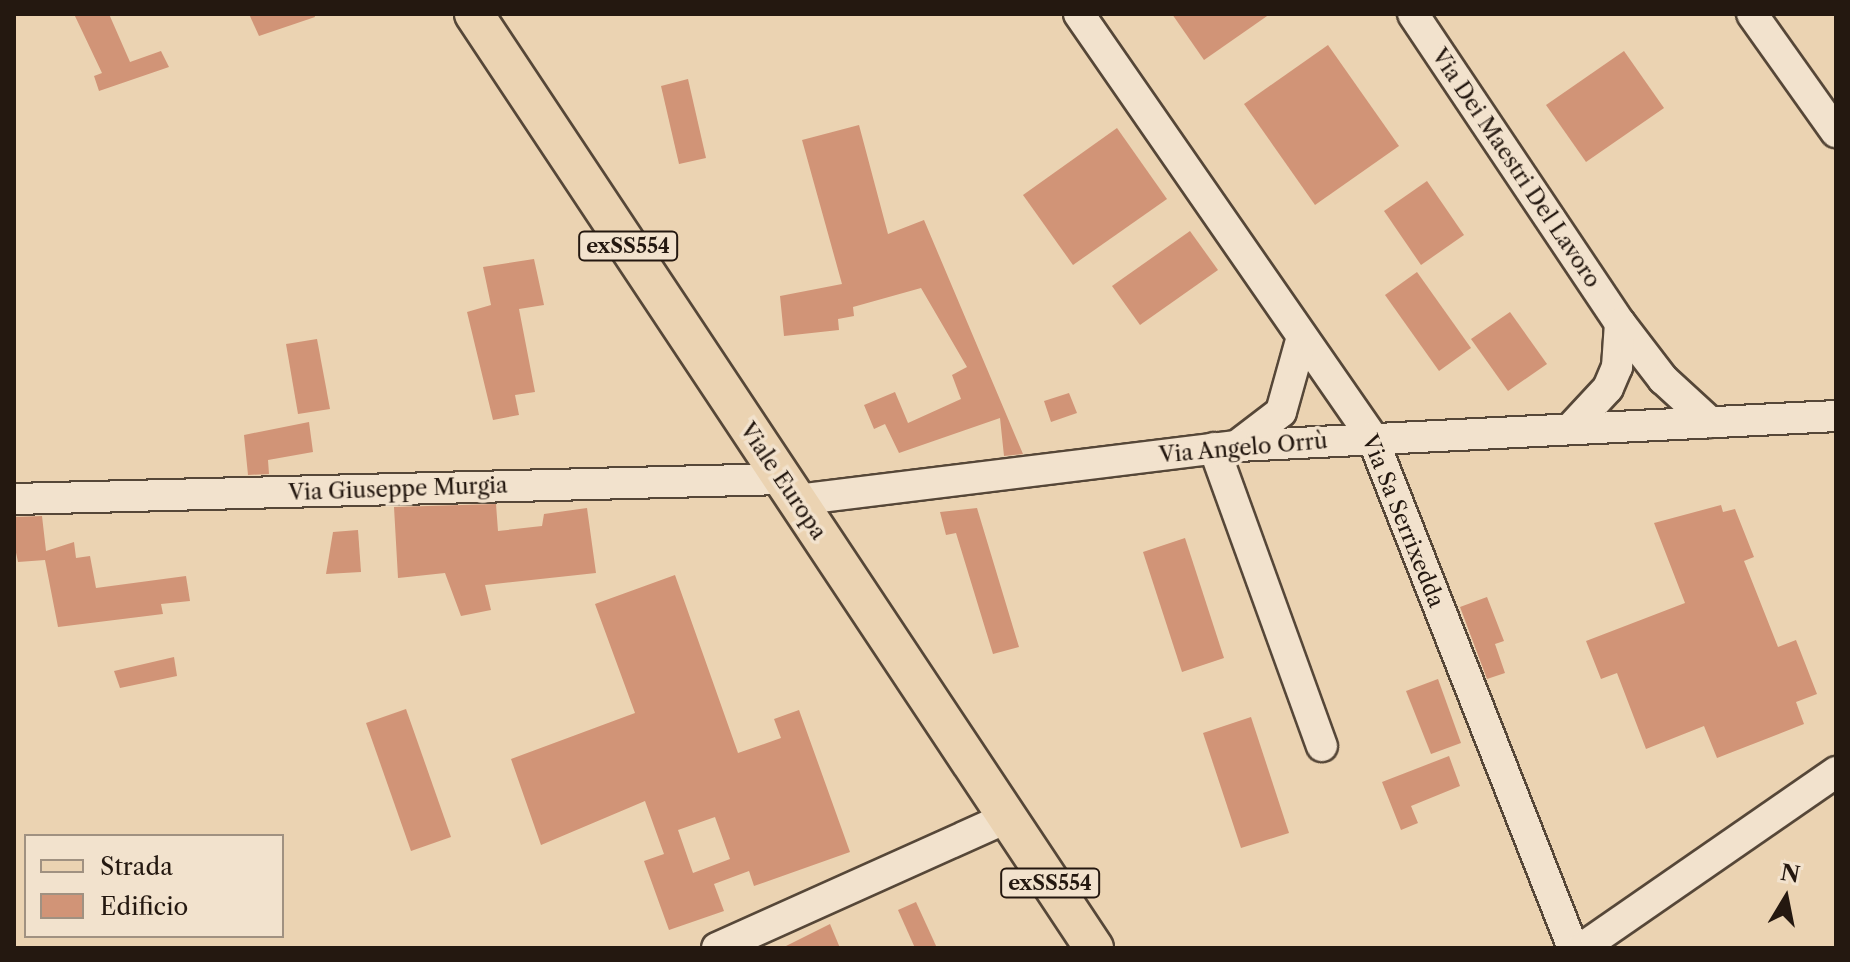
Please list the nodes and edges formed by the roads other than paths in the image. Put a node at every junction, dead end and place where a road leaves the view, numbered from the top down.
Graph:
1 (474, 14) edge
2 (1079, 14) edge
3 (1413, 14) edge
4 (1752, 14) edge
5 (1836, 132) edge
6 (1620, 323) junction
7 (1302, 337) junction
8 (1836, 416) edge
9 (1710, 422) junction
10 (1571, 428) junction
11 (1372, 437) junction
12 (1226, 447) junction
13 (789, 490) junction
14 (14, 499) edge
15 (1322, 746) dead end
16 (1836, 772) edge
17 (1006, 818) junction
18 (717, 948) edge
19 (1094, 948) edge
20 (1573, 948) edge
21 (1582, 948) edge

1 - 13 main road, Viale Europa / exSS554
2 - 7 street, Via Sa Serrixedda
3 - 6 street, Via Dei Maestri Del Lavoro
4 - 5 street
6 - 9 street, Via Dei Maestri Del Lavoro
6 - 10 street
7 - 11 street, Via Sa Serrixedda
7 - 12 street
8 - 9 street, Via Angelo Orrù
9 - 10 street, Via Angelo Orrù
10 - 11 street, Via Angelo Orrù
11 - 12 street, Via Angelo Orrù
11 - 20 street, Via Sa Serrixedda
12 - 13 street, Via Angelo Orrù
12 - 15 street
13 - 14 street, Via Giuseppe Murgia
13 - 17 main road, Viale Europa / exSS554
16 - 21 street
17 - 18 street
17 - 19 main road, Viale Europa / exSS554

